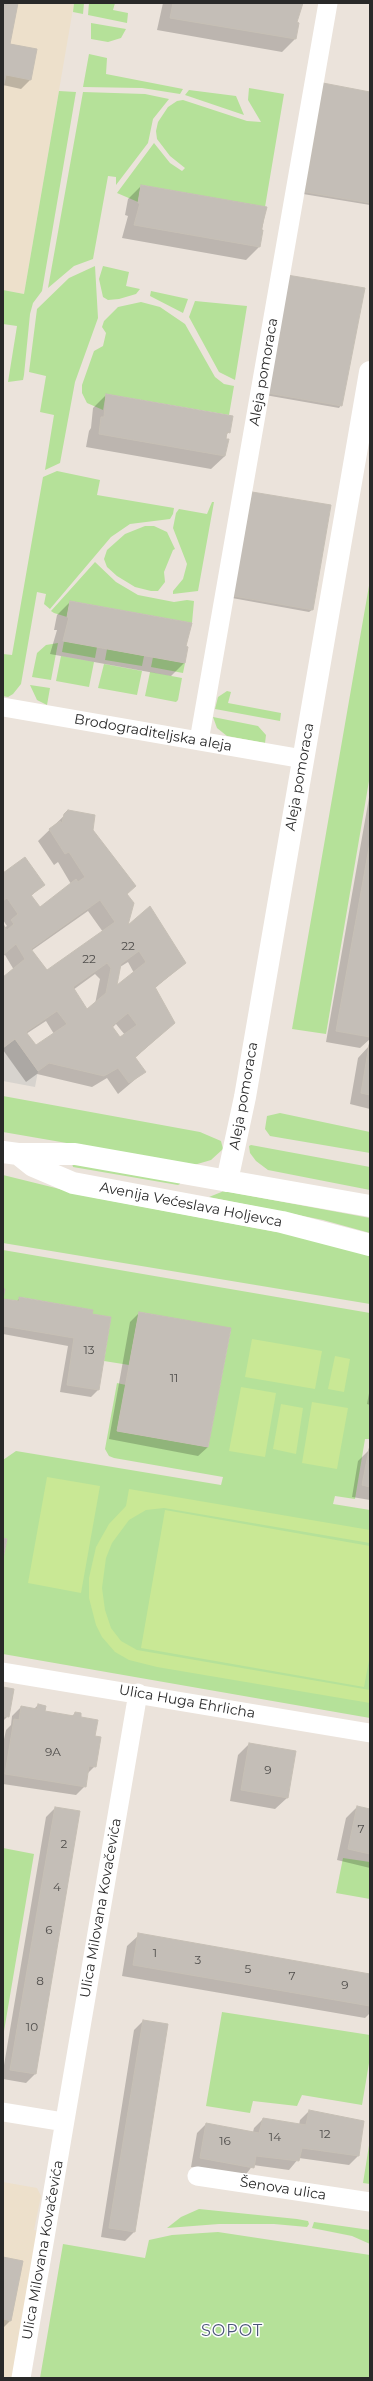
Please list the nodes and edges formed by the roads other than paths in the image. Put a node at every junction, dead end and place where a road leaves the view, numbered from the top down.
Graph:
1 (328, 3) edge
2 (370, 372) edge
3 (3, 707) edge
4 (199, 741) junction
5 (303, 759) junction
6 (10, 1153) edge
7 (227, 1181) junction
8 (145, 1197) junction
9 (370, 1206) edge
10 (370, 1245) edge
11 (3, 1672) edge
12 (138, 1693) junction
13 (370, 1733) edge
14 (3, 2112) edge
15 (64, 2122) junction
16 (197, 2176) dead end
17 (370, 2202) edge
18 (21, 2378) edge

1 - 4 street, Aleja pomoraca
2 - 5 street, Aleja pomoraca
3 - 4 street, Brodograditeljska aleja
4 - 5 street, Brodograditeljska aleja
5 - 7 street, Aleja pomoraca
6 - 7 street, Avenija Većeslava Holjevca
6 - 8 street, Avenija Većeslava Holjevca
7 - 8 street
7 - 9 street, Avenija Većeslava Holjevca
8 - 10 street, Avenija Većeslava Holjevca
11 - 12 street, Ulica Huga Ehrlicha
12 - 13 street, Ulica Huga Ehrlicha
12 - 15 street, Ulica Milovana Kovačevića
14 - 15 street
15 - 18 street, Ulica Milovana Kovačevića
16 - 17 street, Šenova ulica

